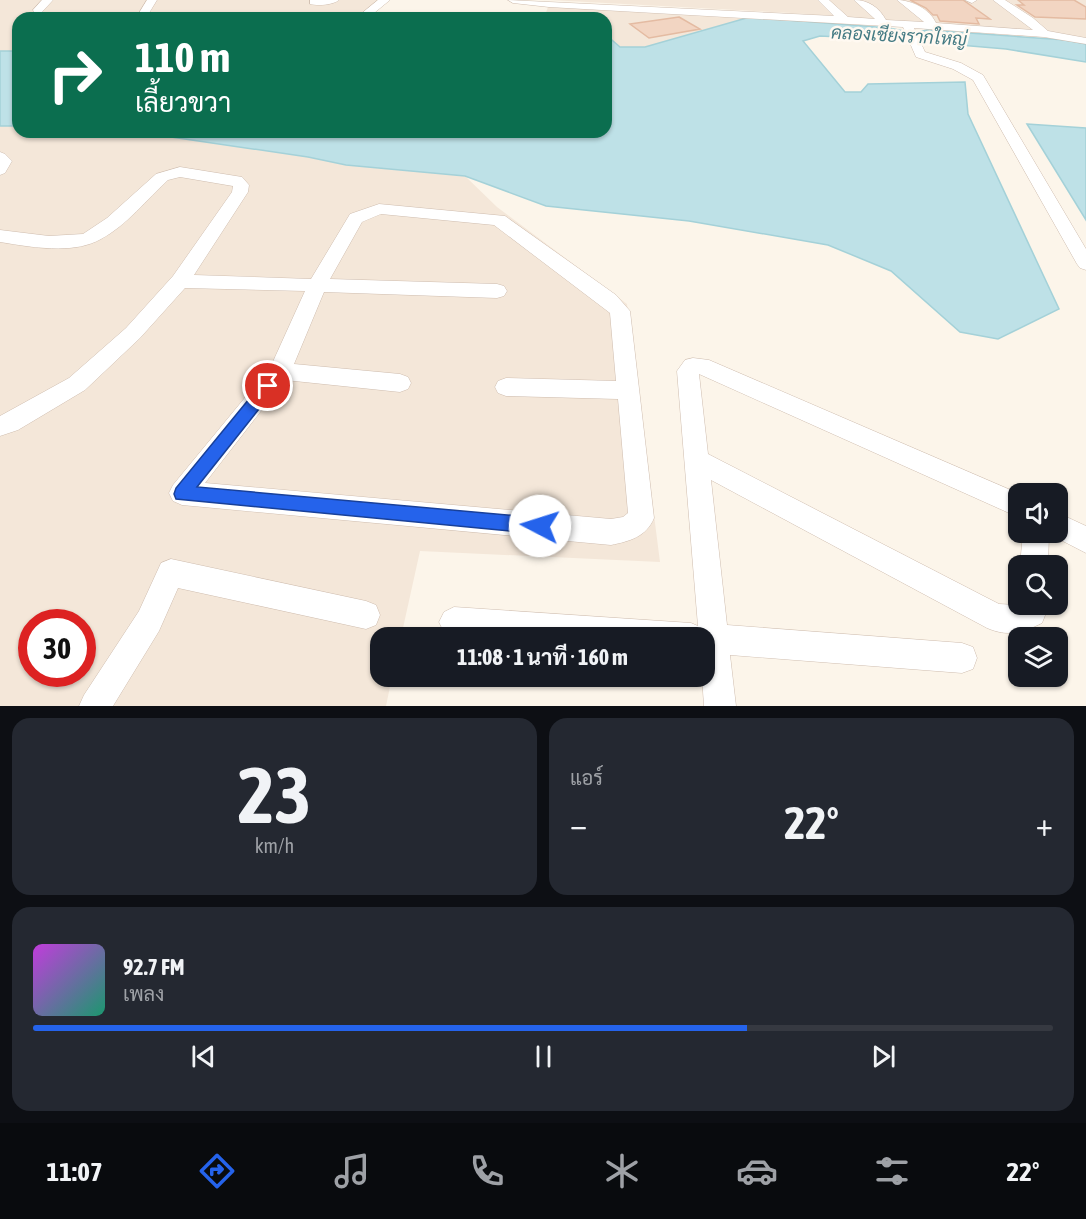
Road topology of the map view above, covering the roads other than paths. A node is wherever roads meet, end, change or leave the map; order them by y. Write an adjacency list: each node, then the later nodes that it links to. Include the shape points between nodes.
1 (48, 0): 12 (street)
2 (334, 0): 9 (street)
3 (385, 0): 13 (street)
4 (513, 0): 10 (street)
5 (823, 0): 15 (street)
6 (859, 0): 16 (street)
7 (902, 0): 17 (street, via 929,19)
8 (998, 0): 19 (street)
9 (314, 2)
10 (639, 4): 14 (street, via 755,10)
11 (786, 6): 14 (street)
12 (38, 10)
13 (369, 12)
14 (797, 17): 15 (street)
15 (845, 20): 16 (street)
16 (883, 22): 18 (street)
17 (931, 26): 18 (street); 19 (street)
18 (909, 32): 24 (street, via 920,54 957,66 978,78)
19 (1044, 34): 20 (street)
20 (1086, 40)
21 (0, 157): 22 (street, via 4,160)
22 (0, 170)
23 (0, 236): 25 (street, via 17,240 84,240 95,236 162,177 180,172 236,180 241,185 240,192)
24 (1086, 264)
25 (180, 281): 26 (street); 32 (street, via 133,333 77,384)
26 (317, 285): 27 (street); 28 (street); 31 (street, via 356,218 367,212 379,209 499,220 620,311)
27 (497, 291)
28 (280, 371): 29 (street); 31 (street, via 182,494 612,532 630,528 641,518)
29 (400, 382)
30 (506, 387): 31 (street)
31 (628, 390)
32 (0, 426)
33 (695, 459): 34 (street, via 688,371 701,366); 38 (street, via 997,618 1018,620); 41 (street)
34 (1008, 502)
35 (1068, 530): 36 (street)
36 (1086, 540)
37 (366, 615): 45 (street, via 171,573 149,621)
38 (1028, 615)
39 (454, 621): 40 (street)
40 (542, 627)
41 (703, 627)
42 (715, 639): 43 (street)
43 (962, 658)
44 (715, 686): 46 (street)
45 (95, 706)
46 (720, 706)

